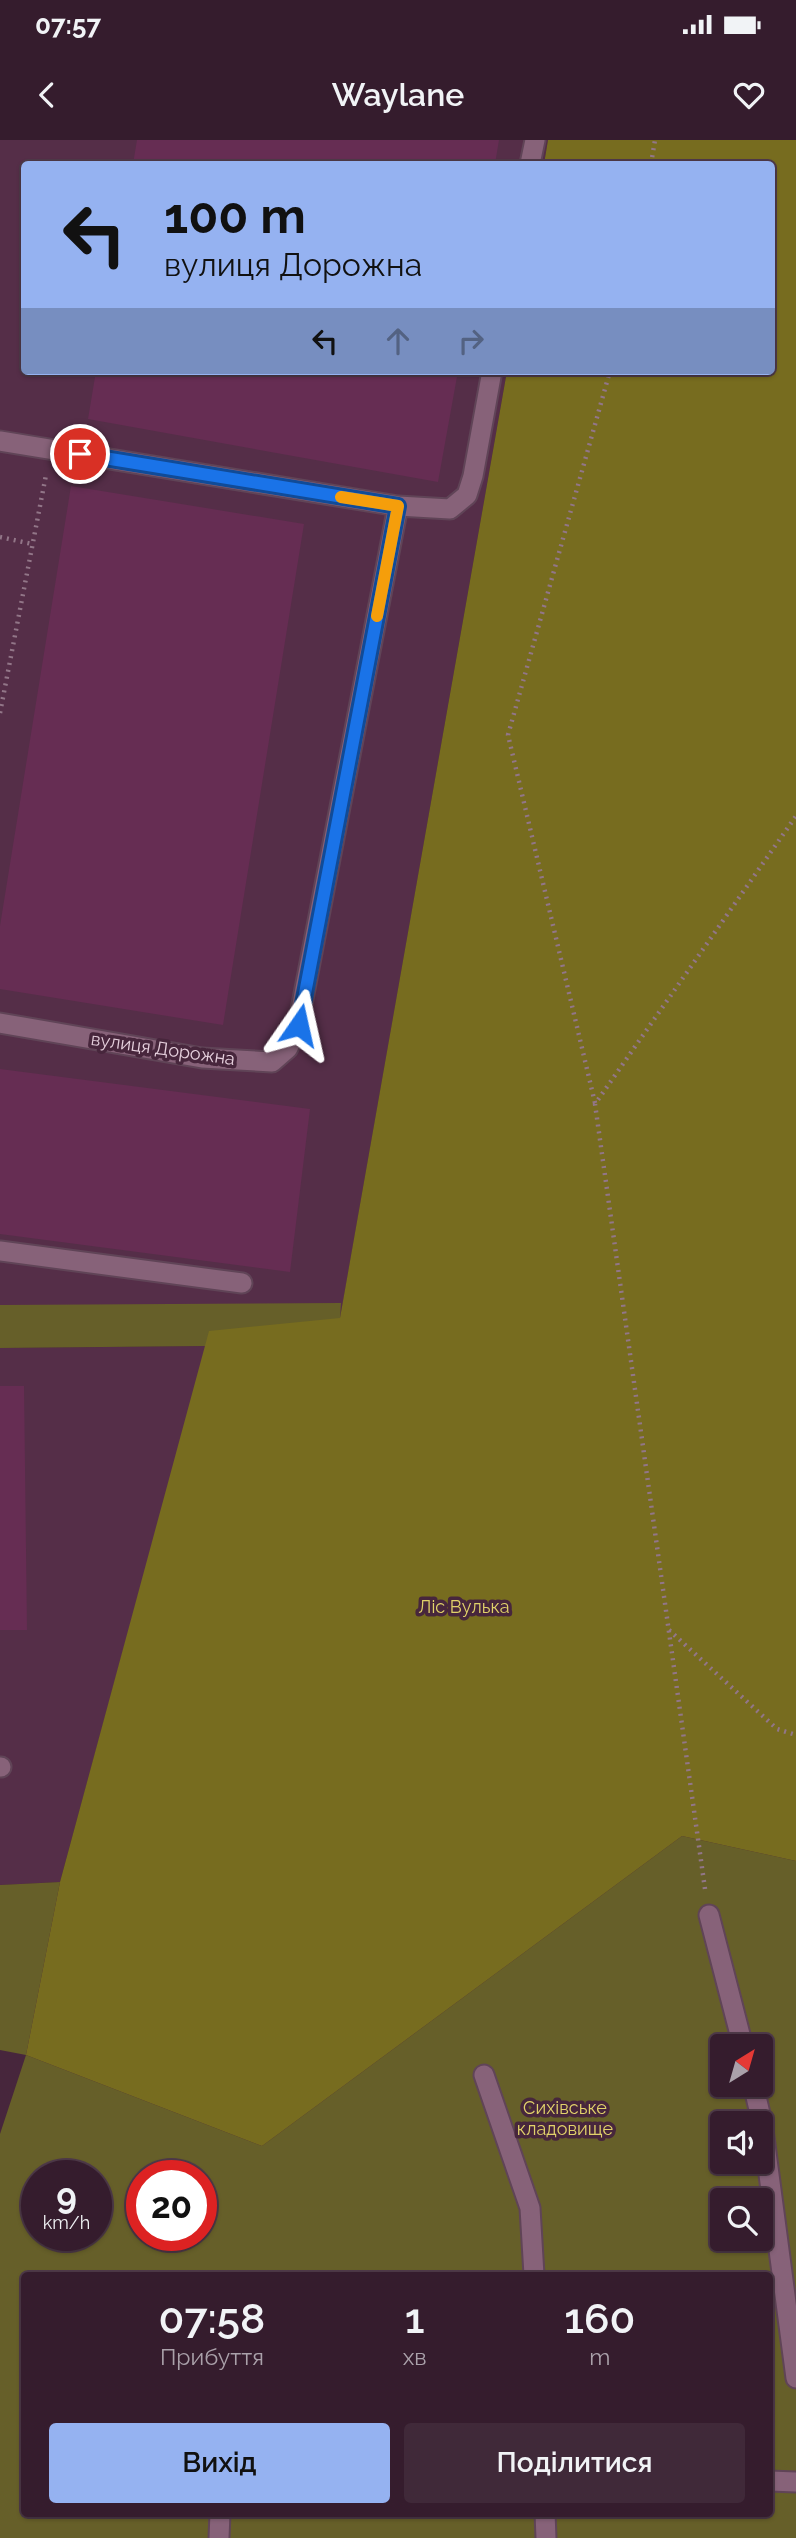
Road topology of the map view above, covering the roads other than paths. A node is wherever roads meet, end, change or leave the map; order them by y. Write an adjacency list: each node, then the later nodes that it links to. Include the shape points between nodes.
1 (535, 140): 2 (lane)
2 (531, 161)
3 (491, 375): 5 (lane, via 467,495 450,509)
4 (0, 441): 5 (lane)
5 (398, 506): 6 (lane, вулиця Дорожна, via 299,1025 288,1048 272,1062 202,1058)
6 (0, 1023)
7 (0, 1251): 8 (lane)
8 (242, 1283)
9 (709, 1915): 10 (lane)
10 (740, 2034)
11 (484, 2075): 13 (lane, via 530,2208)
12 (756, 2097): 14 (lane)
13 (534, 2272)
14 (796, 2378)
15 (773, 2481): 16 (lane)
16 (796, 2482)
17 (220, 2517): 19 (lane)
18 (545, 2517): 20 (lane)
19 (219, 2538)
20 (546, 2538)

